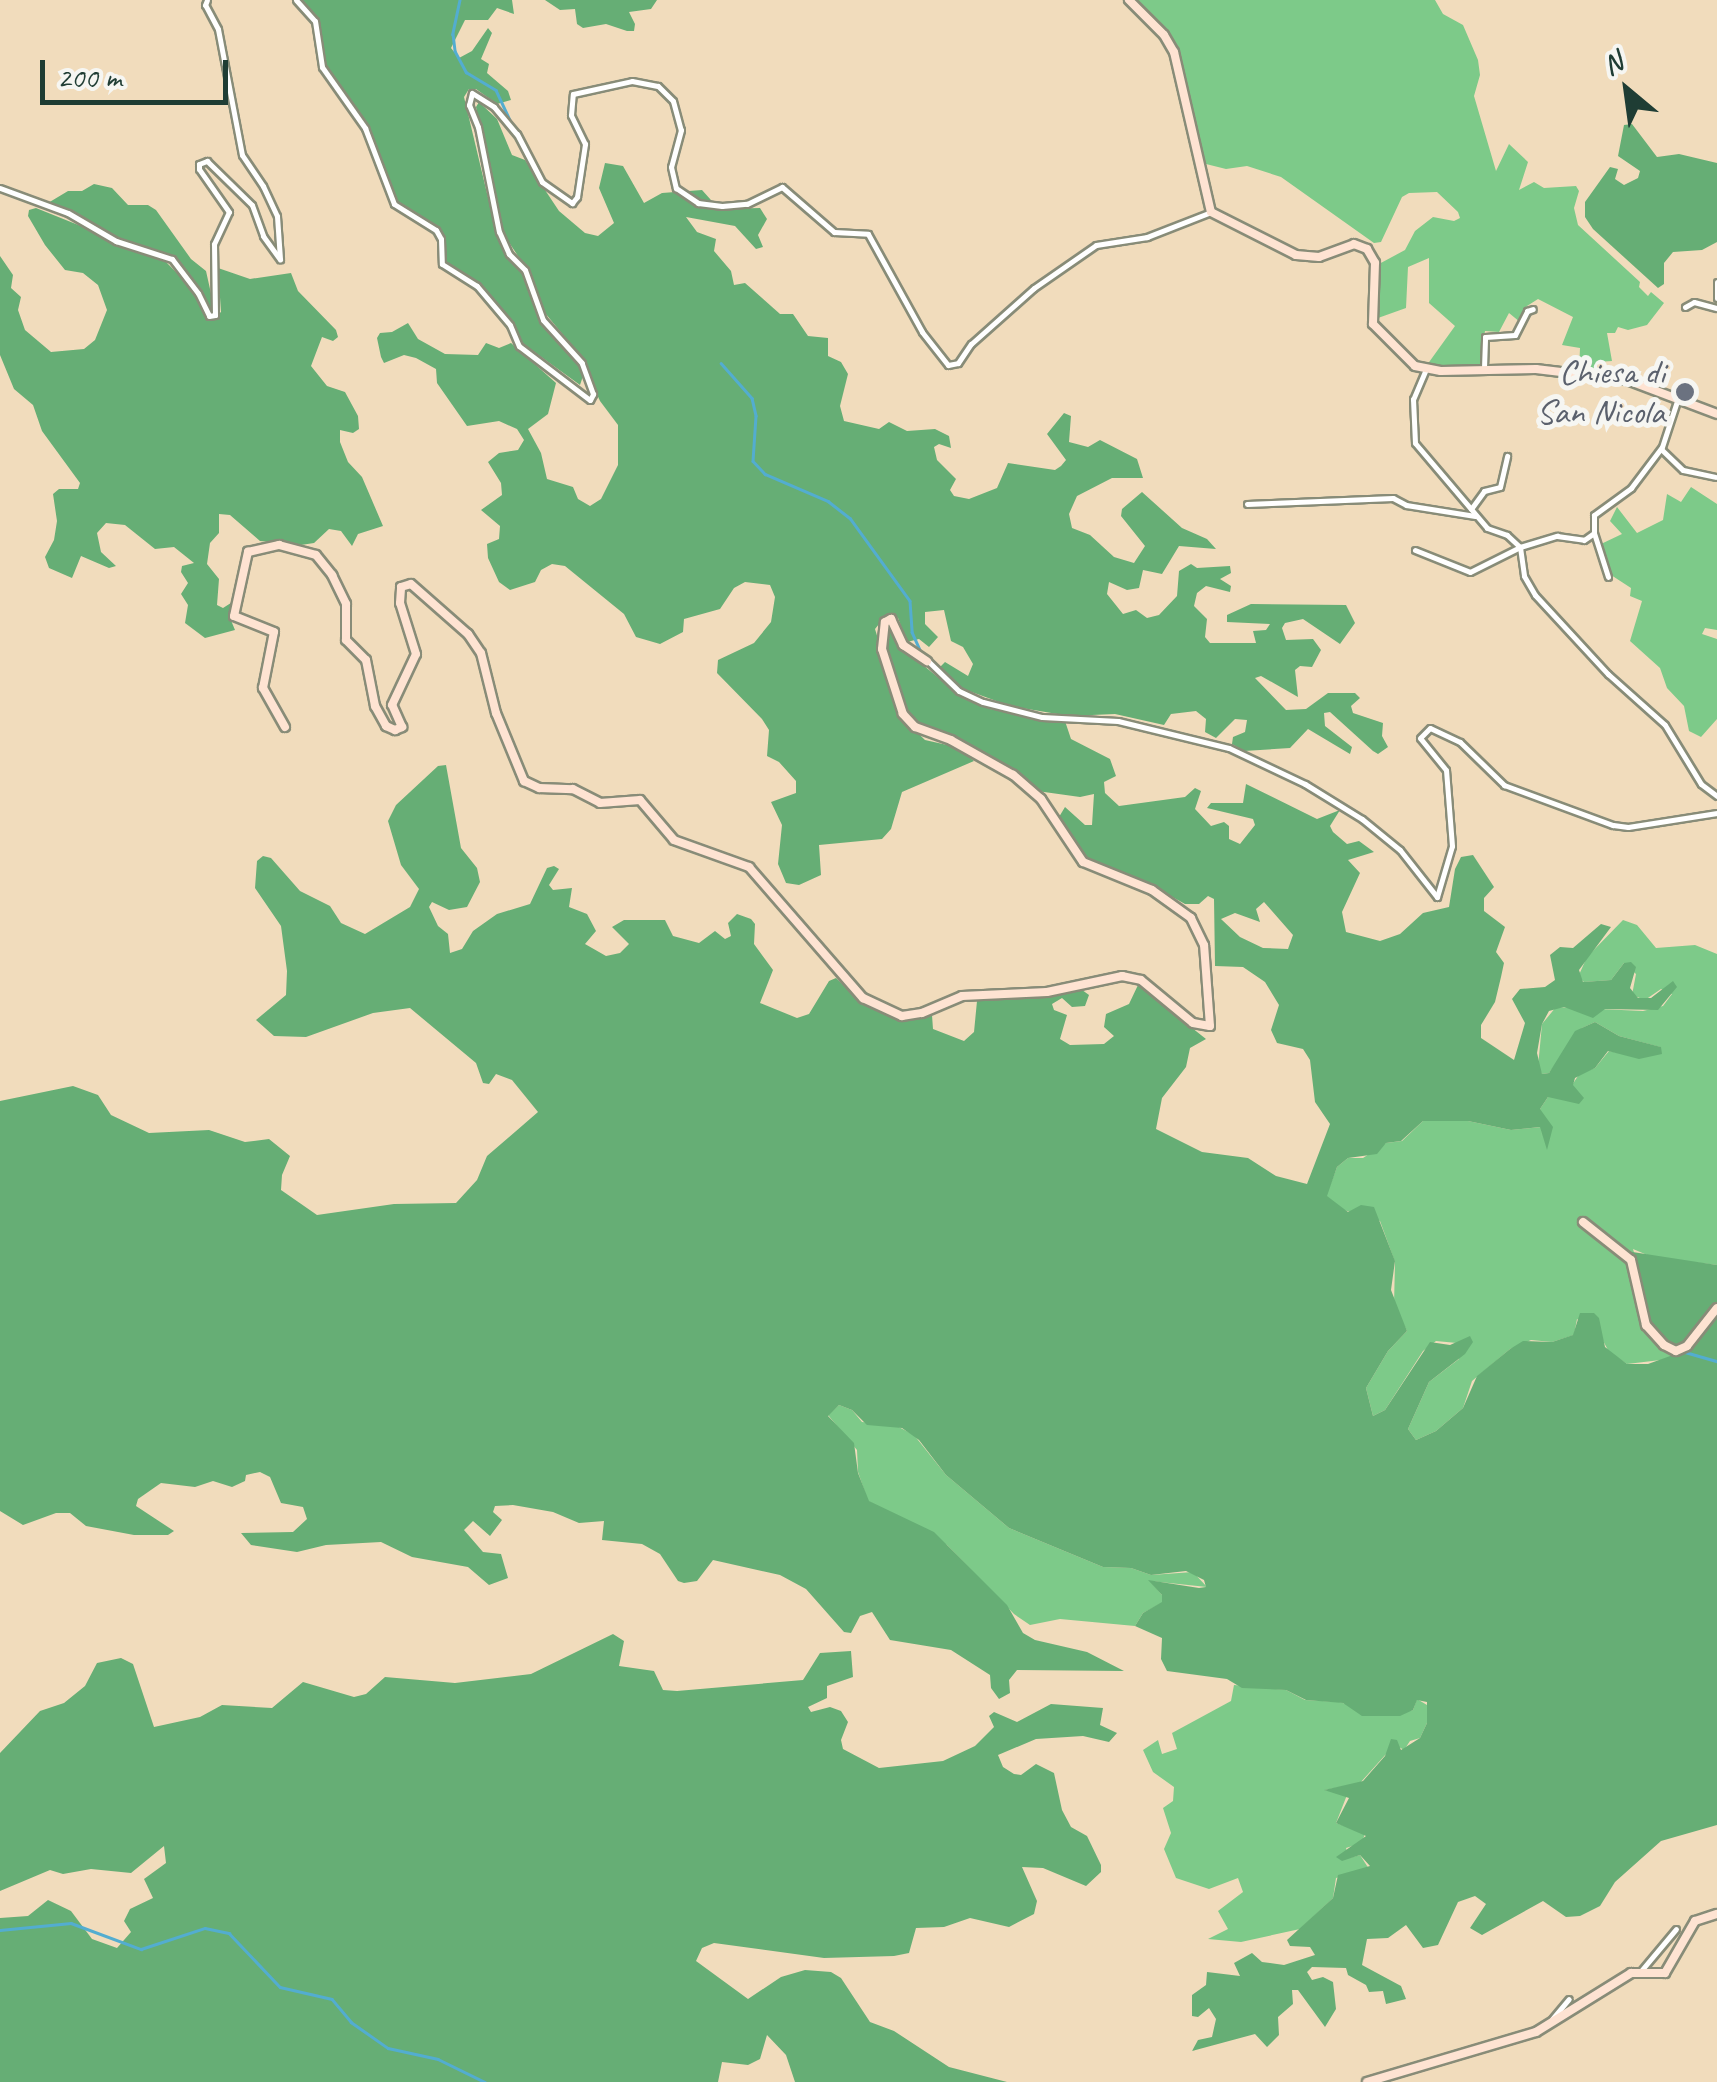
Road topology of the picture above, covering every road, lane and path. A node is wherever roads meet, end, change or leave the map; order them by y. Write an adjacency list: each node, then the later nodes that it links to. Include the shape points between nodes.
1 (207, 0): 4 (street, via 242,155 272,202 280,260 252,205 207,161 198,170 230,212 214,244 216,315 209,316 172,260)
2 (296, 0): 5 (street, via 316,21 322,67 365,128 394,204 436,230 442,264 477,286 519,346 590,400 582,363 543,320 525,270 499,232 469,104 472,93 520,137 542,182 572,203 585,144 571,115 573,94 632,81 658,86 673,100 682,130 671,167 676,188 698,203 722,206 747,204 782,188 834,232 868,234 922,332 948,364 958,362 1034,288 1096,245 1147,237)
3 (1129, 0): 5 (street, via 1174,52)
4 (0, 188)
5 (1211, 212): 12 (street, via 1296,255 1313,258 1362,245 1375,264 1373,324)
6 (1717, 282): 7 (street)
7 (1717, 298)
8 (1685, 307): 9 (street, via 1694,302)
9 (1717, 308)
10 (1534, 309): 11 (street, via 1515,335 1484,336)
11 (1484, 368): 12 (street); 13 (street, via 1626,380)
12 (1426, 370): 19 (street, via 1412,399 1413,438)
13 (1678, 401): 14 (street); 15 (street)
14 (1717, 414)
15 (1661, 449): 17 (street, via 1683,470); 21 (street, via 1630,488 1594,514)
16 (1507, 456): 19 (street, via 1500,487 1484,491)
17 (1715, 477)
18 (1247, 504): 20 (street, via 1394,498)
19 (1471, 509): 20 (street)
20 (1477, 516): 22 (street)
21 (1594, 533): 22 (street, via 1584,540 1557,536); 24 (street)
22 (1520, 547): 23 (street, via 1470,572); 27 (street, via 1535,595 1666,725 1701,784)
23 (1414, 550)
24 (1608, 577)
25 (927, 661): 26 (street, via 902,645 891,619 885,622 882,648 903,714 915,728 1013,775 1041,799 1084,862 1152,890 1192,918 1205,954 1210,1026 1193,1022 1141,980 1122,976 1047,992 962,996 902,1016 862,998 748,866 674,840 640,800 600,803 573,789 524,782 481,653 411,584 401,588 400,603 416,654 392,704 402,727 386,726 366,660 346,640 346,604 332,575 316,555 279,545 248,552 234,616 274,632 263,688); 28 (street, via 959,691 983,702 1042,716 1118,721 1229,748 1362,819 1400,850 1437,897 1452,846 1446,770 1420,738 1430,728 1460,742 1504,786 1613,824)
26 (285, 727)
27 (1717, 796)
28 (1717, 813)
29 (1583, 1222): 30 (street, via 1632,1260 1646,1325 1664,1345 1676,1351 1688,1346)
30 (1717, 1308)
31 (1717, 1914): 33 (street, via 1695,1921 1665,1973)
32 (1676, 1929): 33 (street)
33 (1640, 1972): 35 (street, via 1610,1982)
34 (1569, 1999): 35 (street)
35 (1552, 2024): 36 (street)
36 (1367, 2082)

